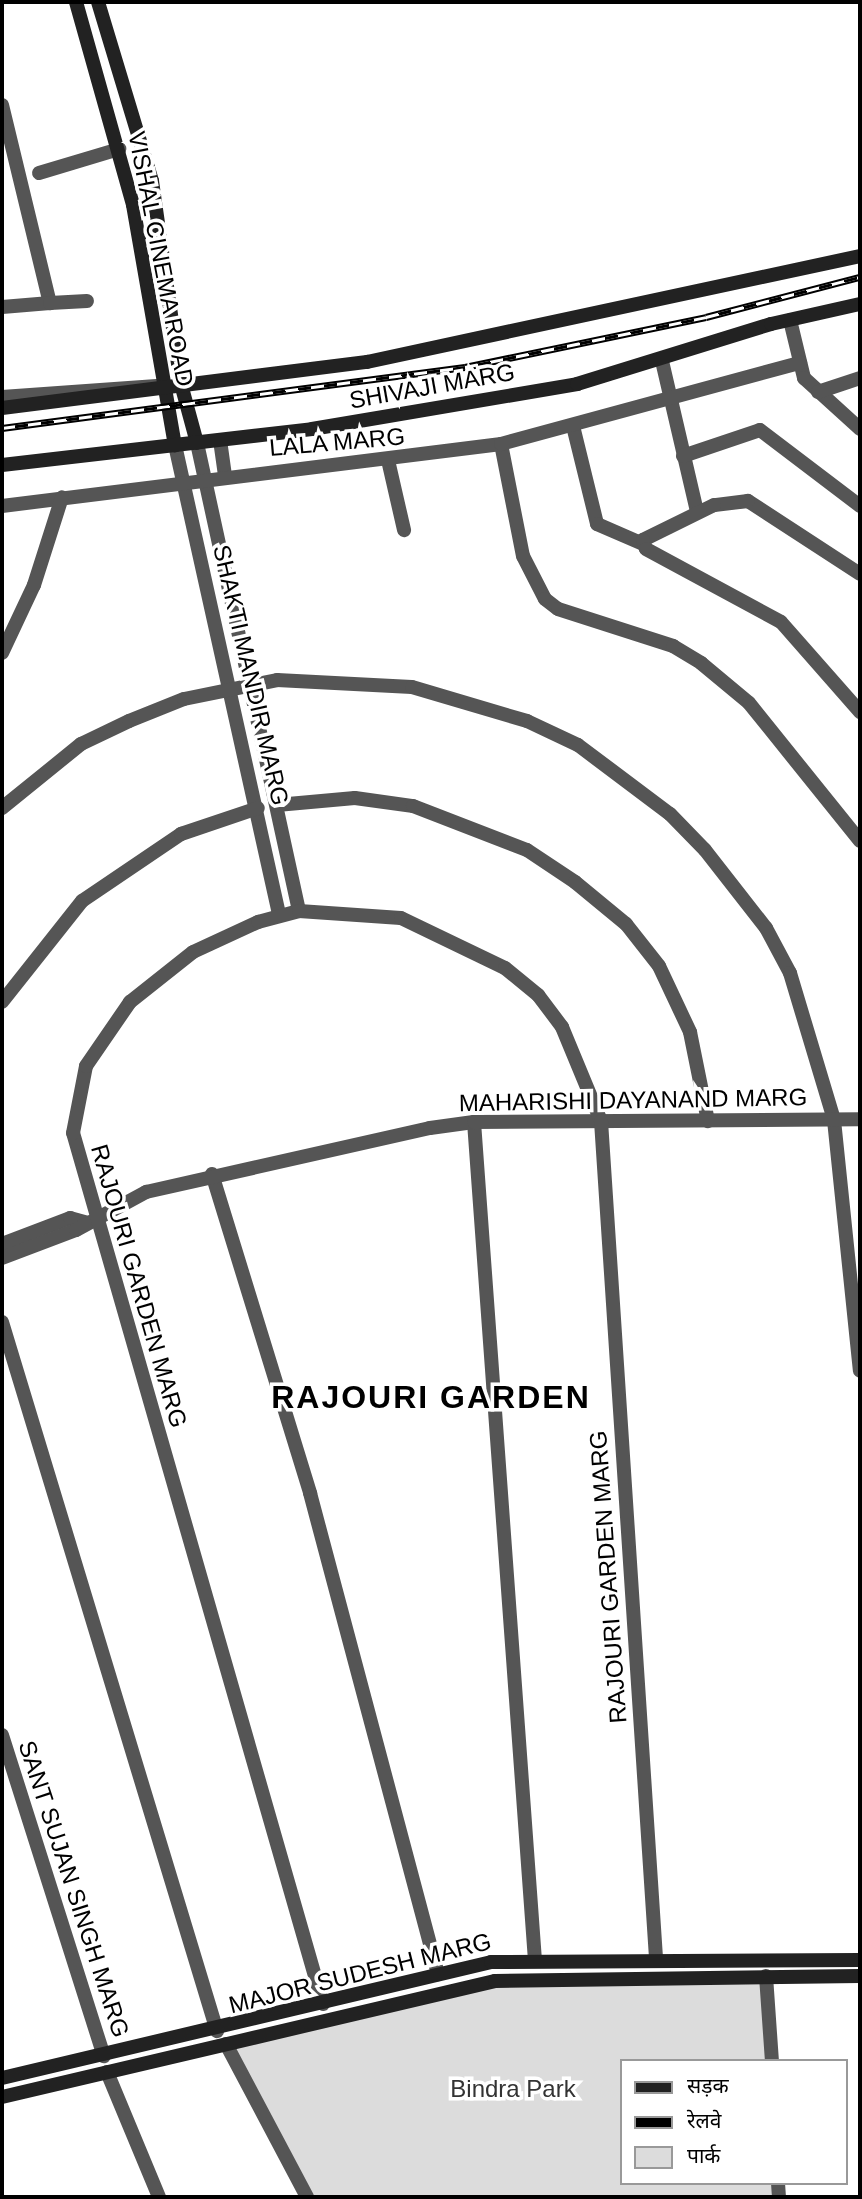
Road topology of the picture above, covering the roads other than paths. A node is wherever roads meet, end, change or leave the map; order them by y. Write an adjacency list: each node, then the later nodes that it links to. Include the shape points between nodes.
1 (76, 2): 5 (street, VISHAL CINEMA ROAD)
2 (98, 2): 3 (street, VISHAL CINEMA ROAD)
3 (131, 103): 5 (street); 17 (street, VISHAL CINEMA ROAD, via 152,181)
4 (2, 105): 10 (street)
5 (108, 108): 6 (street, VISHAL CINEMA ROAD)
6 (119, 149): 7 (street); 18 (street, VISHAL CINEMA ROAD)
7 (39, 173)
8 (860, 256): 17 (street, SHIVAJI MARG, via 367,362)
9 (87, 301): 10 (street)
10 (50, 303): 12 (street)
11 (860, 304): 13 (street, SHIVAJI MARG)
12 (2, 307)
13 (790, 320): 14 (street, SHIVAJI MARG); 15 (street)
14 (662, 362): 21 (street); 25 (street, SHIVAJI MARG, via 577,384)
15 (800, 363): 19 (street, via 804,378); 21 (street, LALA MARG)
16 (860, 377): 19 (street)
17 (181, 384): 18 (street, SHIVAJI MARG); 26 (street, VISHAL CINEMA ROAD)
18 (162, 387): 20 (street, via 117,384); 22 (street, SHIVAJI MARG); 28 (street, VISHAL CINEMA ROAD)
19 (818, 392): 24 (street)
20 (2, 397)
21 (671, 398): 23 (street, LALA MARG); 29 (street)
22 (2, 408)
23 (573, 426): 27 (street, LALA MARG); 40 (street, via 597,524)
24 (860, 429)
25 (220, 440): 26 (street, SHIVAJI MARG); 32 (street)
26 (197, 443): 28 (street, SHIVAJI MARG); 33 (street)
27 (501, 444): 30 (street, LALA MARG); 50 (street, via 523,556 545,598 558,609 673,646 701,663 749,704)
28 (175, 445): 31 (street, SHIVAJI MARG); 34 (street, SHAKTI MANDIR MARG)
29 (683, 456): 37 (street, via 760,430); 38 (street)
30 (388, 460): 32 (street, LALA MARG); 39 (street)
31 (2, 465)
32 (225, 476): 33 (street, LALA MARG)
33 (206, 478): 34 (street, LALA MARG); 43 (street)
34 (183, 480): 35 (street, LALA MARG); 44 (street, SHAKTI MANDIR MARG)
35 (62, 497): 36 (street, LALA MARG); 42 (street, via 34,585)
36 (2, 506)
37 (860, 506)
38 (697, 511): 40 (street, via 646,535); 41 (street, via 754,503)
39 (404, 530)
40 (643, 544): 45 (street, via 780,622)
41 (860, 574)
42 (2, 653)
43 (253, 684): 44 (street); 47 (street); 55 (street, via 317,678 412,687 527,721 622,776 705,850 766,928 790,973)
44 (232, 687): 46 (street, via 184,699 81,744); 49 (street, SHAKTI MANDIR MARG)
45 (860, 712)
46 (7, 798): 48 (street)
47 (277, 805): 51 (street); 57 (street, via 355,798 413,806 527,850 575,882 626,924 659,966 690,1032)
48 (2, 808)
49 (258, 808): 52 (street, SHAKTI MANDIR MARG); 53 (street, via 181,834 92,892 46,939)
50 (860, 841)
51 (299, 911): 52 (street, RAJOURI GARDEN MARG); 56 (street, RAJOURI GARDEN MARG, via 401,918 505,968 538,995 562,1027)
52 (279, 916): 60 (street, RAJOURI GARDEN MARG, via 193,952 130,1002 103,1035 86,1066 73,1133)
53 (2, 1002)
54 (860, 1119): 55 (street, MAHARISHI DAYANAND MARG)
55 (834, 1120): 57 (street, MAHARISHI DAYANAND MARG); 64 (street)
56 (601, 1121): 57 (street, MAHARISHI DAYANAND MARG); 58 (street, MAHARISHI DAYANAND MARG); 66 (street, RAJOURI GARDEN MARG)
57 (708, 1121)
58 (474, 1122): 59 (street, MAHARISHI DAYANAND MARG); 68 (street)
59 (212, 1174): 60 (street, MAHARISHI DAYANAND MARG, via 146,1192); 70 (street, via 318,1519)
60 (89, 1220): 61 (street, MAHARISHI DAYANAND MARG, via 71,1218); 62 (street, MAHARISHI DAYANAND MARG); 74 (street, RAJOURI GARDEN MARG)
61 (2, 1244)
62 (2, 1258)
63 (2, 1322): 75 (street)
64 (860, 1371)
65 (2, 1735): 77 (street, SANT SUJAN SINGH MARG)
66 (656, 1959): 67 (street, MAJOR SUDESH MARG); 68 (street, MAJOR SUDESH MARG)
67 (860, 1960)
68 (536, 1961): 69 (street, MAJOR SUDESH MARG)
69 (491, 1962): 70 (street, MAJOR SUDESH MARG); 73 (street)
70 (438, 1974): 74 (street, MAJOR SUDESH MARG)
71 (766, 1976): 72 (street, MAJOR SUDESH MARG); 73 (street, MAJOR SUDESH MARG); 78 (street)
72 (860, 1976)
73 (495, 1981): 76 (street, MAJOR SUDESH MARG)
74 (323, 2004): 75 (street, MAJOR SUDESH MARG)
75 (217, 2031): 77 (street, MAJOR SUDESH MARG)
76 (226, 2044): 79 (street, MAJOR SUDESH MARG); 83 (street)
77 (104, 2056): 80 (street, MAJOR SUDESH MARG)
78 (772, 2059)
79 (107, 2072): 81 (street, MAJOR SUDESH MARG); 82 (street, SANT SUJAN SINGH MARG)
80 (2, 2078)
81 (2, 2097)
82 (159, 2197)
83 (307, 2197)

